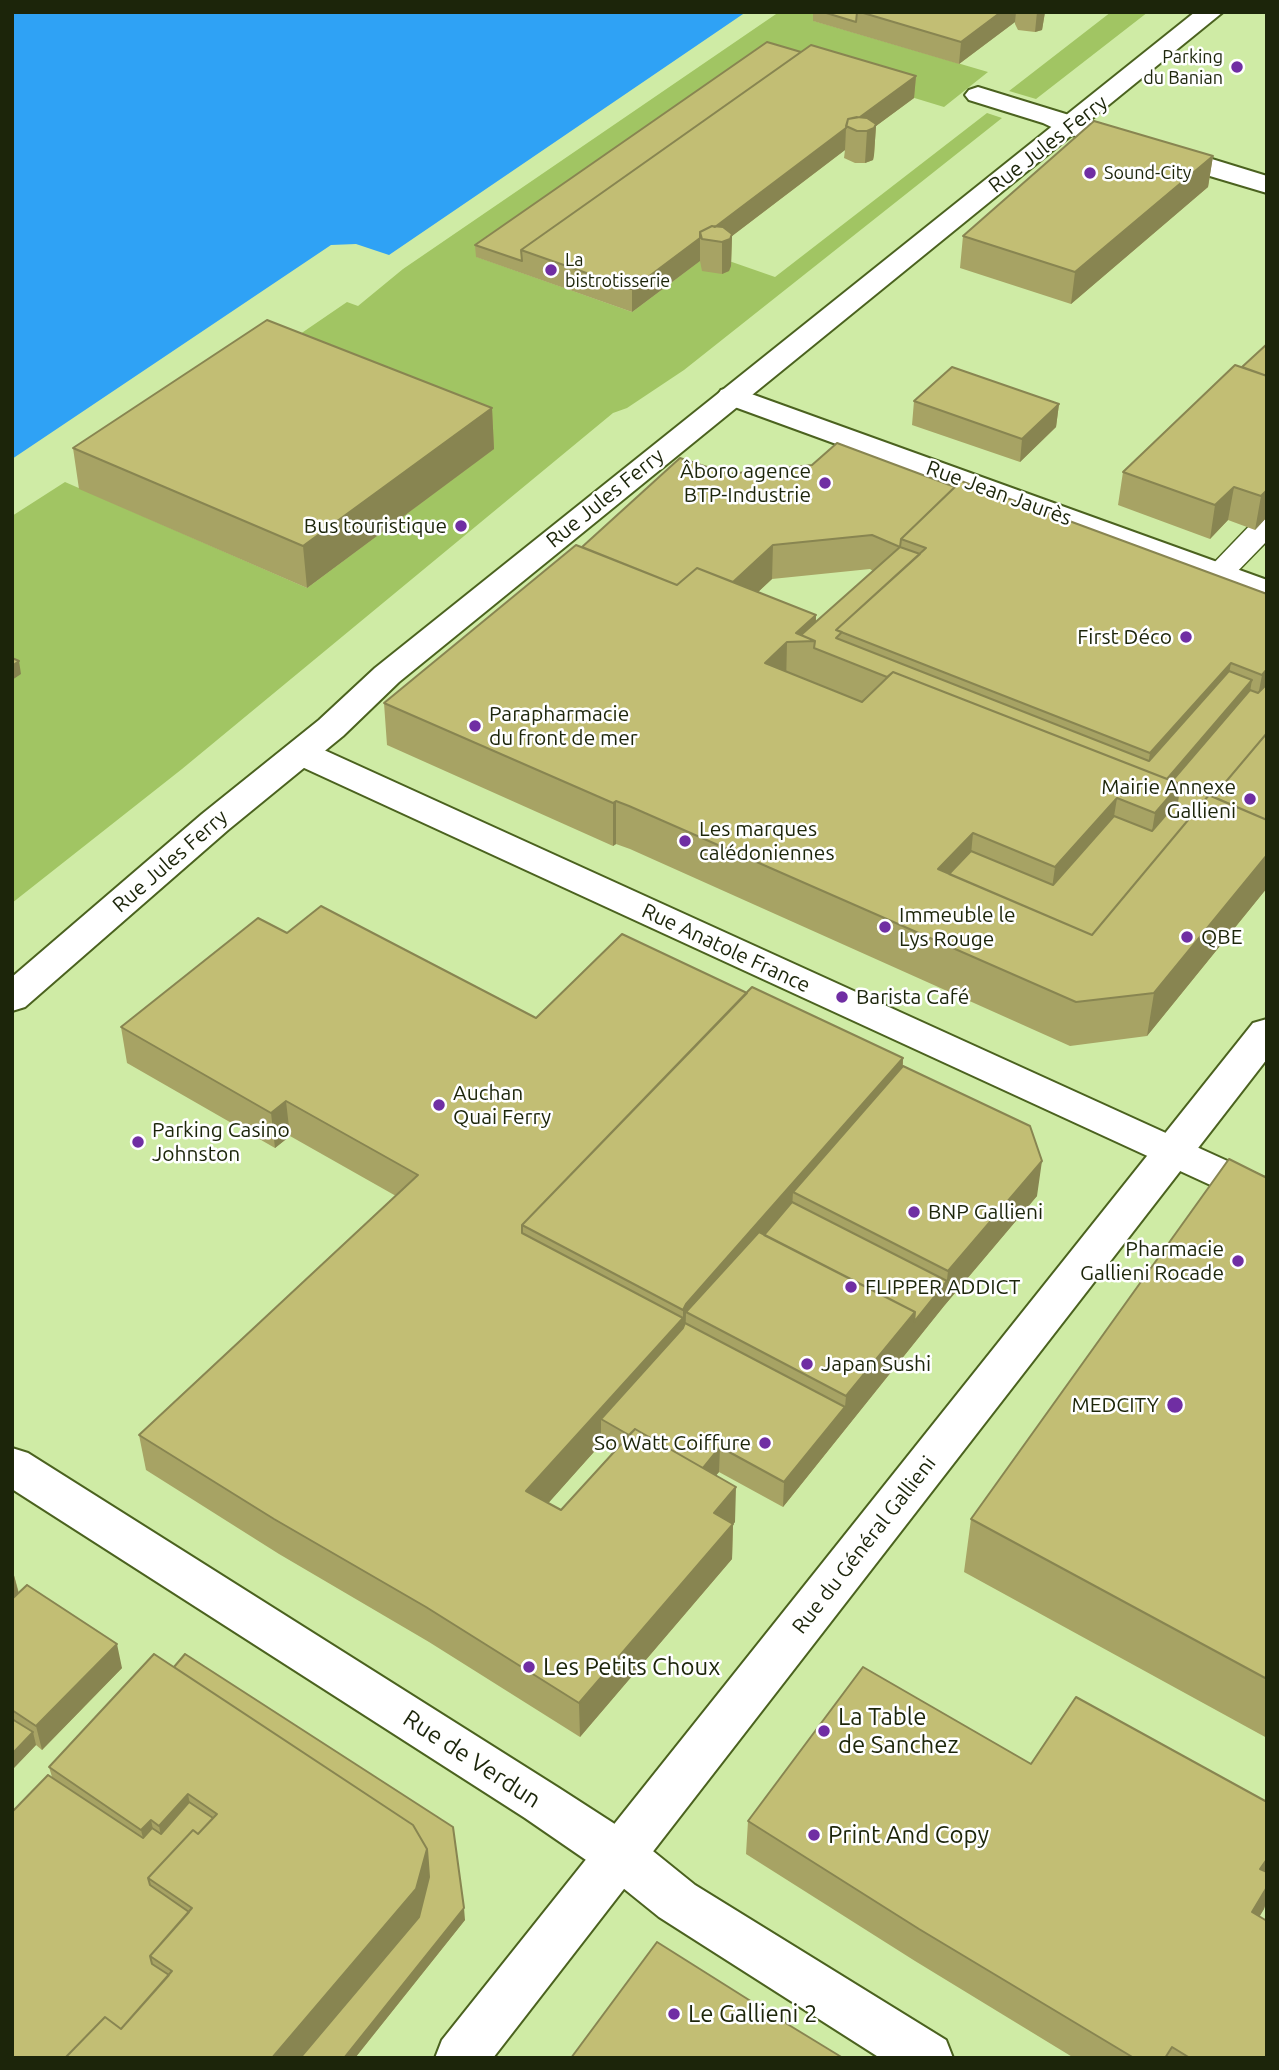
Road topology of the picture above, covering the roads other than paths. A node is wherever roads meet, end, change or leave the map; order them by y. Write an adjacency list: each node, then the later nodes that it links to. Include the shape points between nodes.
1 (1211, 12): 3 (main road, Rue Jules Ferry)
2 (978, 94): 3 (main road)
3 (1071, 126): 4 (main road); 5 (main road, Rue Jules Ferry)
4 (1267, 185)
5 (732, 396): 7 (main road, Rue Jean Jaurès); 9 (main road, Rue Jules Ferry, via 387,675)
6 (1267, 524): 7 (lane)
7 (1219, 573): 8 (main road, Rue Jean Jaurès)
8 (1267, 591)
9 (301, 753): 10 (main road, Rue Jules Ferry); 12 (main road, Rue Anatole France)
10 (12, 998)
11 (1267, 1032): 12 (main road, Rue du Général Gallieni)
12 (1172, 1153): 13 (main road, Rue Anatole France); 15 (main road, Rue du Général Gallieni)
13 (1267, 1196)
14 (12, 1466): 15 (main road, Rue de Verdun)
15 (620, 1855): 16 (main road, Rue du Général Gallieni); 17 (main road, Rue de Verdun, via 677,1901)
16 (460, 2058)
17 (927, 2058)

